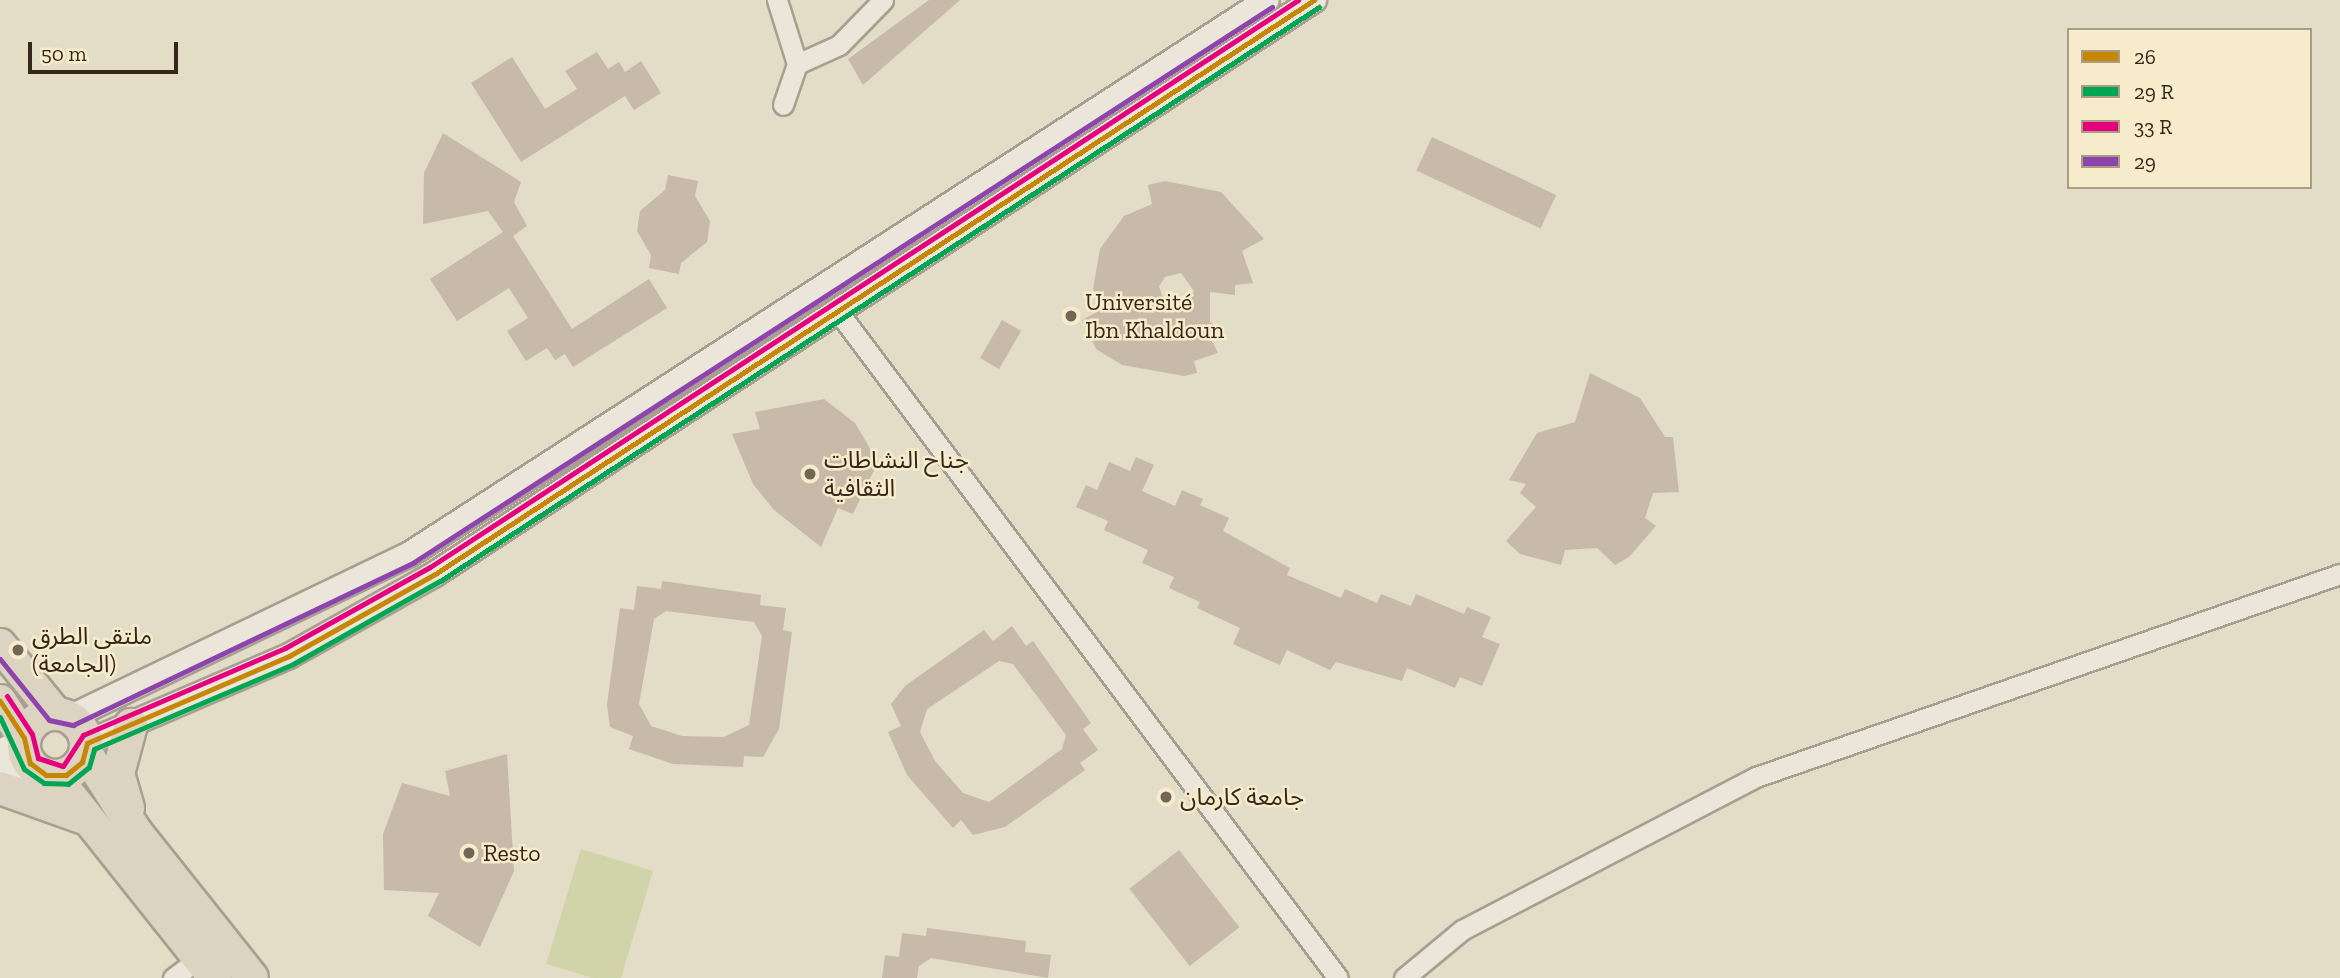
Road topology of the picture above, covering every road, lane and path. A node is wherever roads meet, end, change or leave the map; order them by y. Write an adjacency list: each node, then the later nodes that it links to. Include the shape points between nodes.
1 (777, 0): 5 (street)
2 (883, 0): 5 (street, via 839,45)
3 (1267, 0): 12 (street, via 410,554)
4 (1314, 0): 7 (street)
5 (797, 64): 6 (street)
6 (783, 105)
7 (836, 309): 11 (street, via 435,574 289,656); 20 (street)
8 (2340, 574): 21 (street, via 1756,777 1462,930)
9 (0, 645): 12 (highway)
10 (0, 701): 13 (highway)
11 (131, 725): 12 (street); 17 (highway, via 118,774)
12 (75, 732): 13 (highway, via 35,720); 13 (highway, via 75,770); 17 (highway)
13 (27, 755): 14 (main road); 16 (highway)
14 (0, 777)
15 (0, 788): 16 (highway)
16 (95, 822): 18 (highway)
17 (136, 832): 19 (highway)
18 (193, 972)
19 (252, 978)
20 (1338, 978)
21 (1404, 978)

